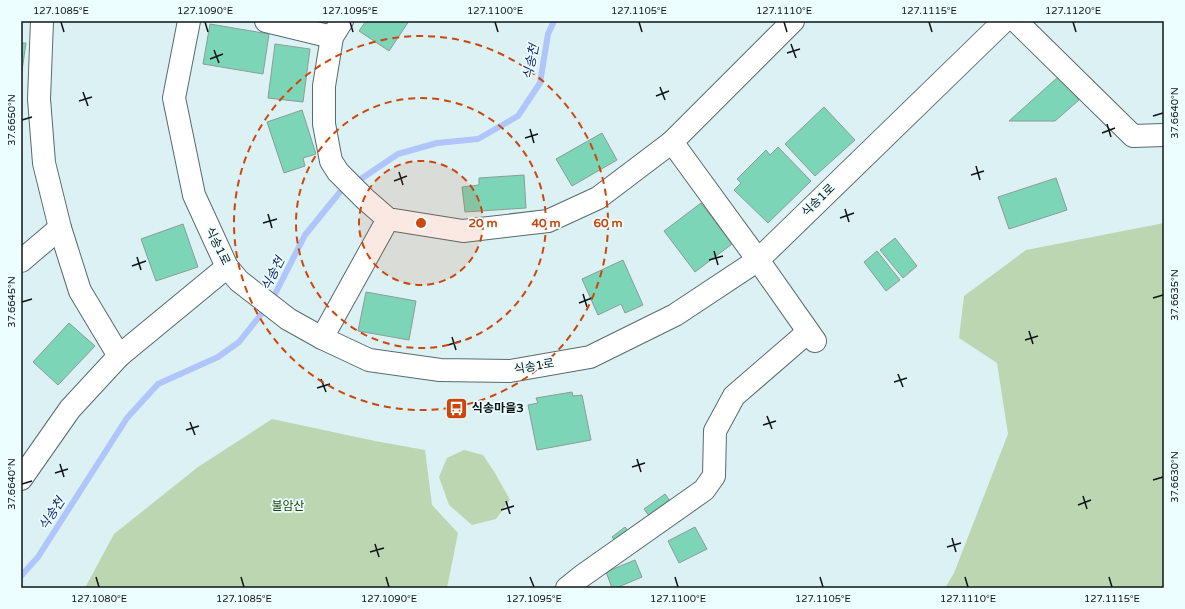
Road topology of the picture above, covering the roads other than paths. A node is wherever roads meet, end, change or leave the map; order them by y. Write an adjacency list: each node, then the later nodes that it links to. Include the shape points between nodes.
1 (42, 21): 11 (street, via 39,99 44,163)
2 (189, 21): 14 (street, 식송1로, via 174,98 194,195)
3 (266, 21): 7 (street)
4 (793, 21): 9 (street)
5 (1004, 21): 12 (street, 식송1로)
6 (1016, 21): 8 (street, via 1133,136)
7 (337, 29): 10 (street, via 324,86 324,124 331,160 338,172)
8 (1164, 136)
9 (672, 142): 10 (street, via 598,198 548,221 463,231); 12 (street)
10 (388, 219): 15 (street)
11 (60, 228): 13 (street); 16 (street, via 80,292)
12 (758, 260): 15 (street, 식송1로, via 675,315 590,357 510,371 440,370 369,360); 18 (street, via 811,337 734,396 715,431 714,476 704,490)
13 (21, 261)
14 (227, 267): 15 (street, 식송1로, via 238,281 282,314); 16 (street)
15 (322, 338)
16 (119, 356): 17 (street, via 70,409)
17 (22, 475)
18 (567, 588)

